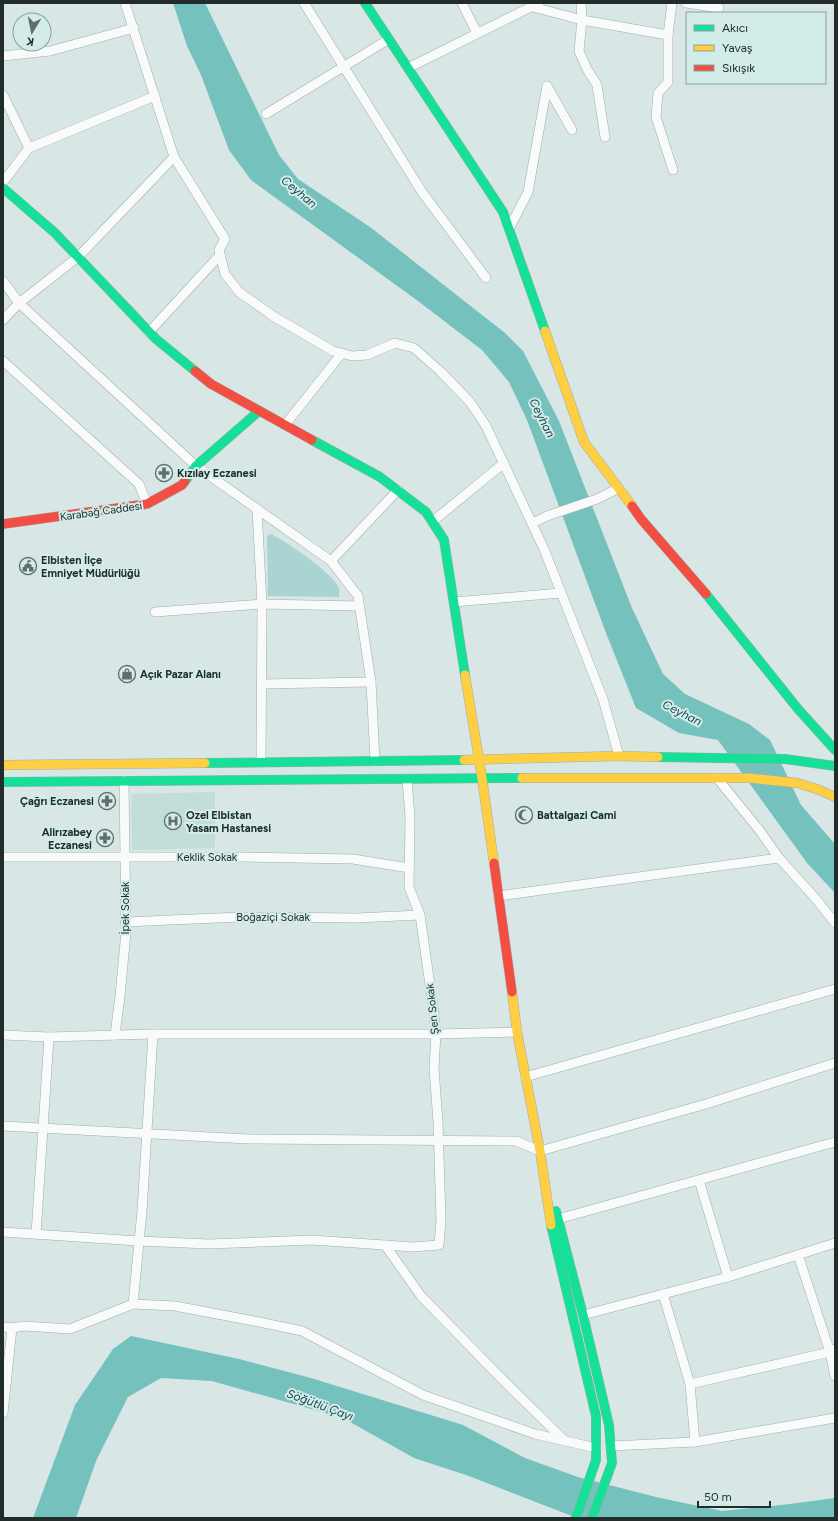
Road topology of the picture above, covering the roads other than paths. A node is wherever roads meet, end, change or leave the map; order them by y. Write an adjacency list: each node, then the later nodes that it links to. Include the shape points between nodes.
1 (125, 3): 11 (street)
2 (304, 3): 16 (street)
3 (365, 3): 14 (main road)
4 (462, 3): 12 (street)
5 (581, 3): 10 (street)
6 (672, 3): 13 (street)
7 (686, 3): 9 (street)
8 (536, 5): 10 (street); 12 (street)
9 (720, 8)
10 (582, 20): 13 (street); 22 (street, via 579,51 597,85)
11 (134, 28): 15 (street, via 50,51); 19 (street)
12 (477, 33): 17 (street)
13 (668, 35): 25 (street, via 668,82 658,94 656,117)
14 (389, 39): 16 (street); 17 (main road)
15 (3, 56)
16 (343, 66): 20 (street); 31 (street, via 422,192)
17 (408, 68): 28 (main road, via 504,212)
18 (3, 95): 23 (street)
19 (155, 96): 23 (street); 24 (street)
20 (266, 114)
21 (572, 130): 28 (street, via 547,86 528,192)
22 (605, 137)
23 (29, 148): 26 (street)
24 (174, 157): 29 (street, via 225,239 219,250); 30 (street)
25 (673, 170)
26 (3, 182)
27 (3, 188): 30 (main road)
28 (510, 227): 42 (main road, via 584,442)
29 (220, 255): 35 (street); 36 (street, via 225,274 239,292 273,316 333,351)
30 (78, 257): 33 (street); 35 (main road)
31 (486, 278)
32 (3, 281): 33 (street)
33 (19, 303): 34 (street); 41 (street)
34 (3, 320)
35 (149, 332): 38 (main road, via 211,384)
36 (342, 353): 39 (street); 40 (street, via 352,356 367,355 395,343 414,348 470,402 486,426)
37 (3, 361): 44 (street, via 139,484)
38 (259, 411): 39 (main road); 41 (main road, Karabağ Caddesi)
39 (285, 425): 43 (main road, via 380,477)
40 (504, 463): 46 (street); 47 (street)
41 (196, 466): 44 (main road, Karabağ Caddesi, via 182,485); 45 (street)
42 (619, 488): 47 (street); 57 (main road, via 641,519 701,587 798,709)
43 (398, 490): 46 (main road, via 426,512); 49 (street)
44 (147, 504): 48 (main road, Karabağ Caddesi)
45 (257, 508): 49 (street); 52 (street)
46 (432, 522): 51 (main road, via 444,540)
47 (533, 523): 50 (street)
48 (3, 524)
49 (331, 561): 53 (street, via 358,596)
50 (562, 593): 51 (street); 58 (street, via 603,699)
51 (454, 602): 59 (main road)
52 (262, 604): 53 (street); 54 (street); 56 (street)
53 (359, 606): 55 (street)
54 (155, 612)
55 (371, 682): 56 (street); 60 (street)
56 (261, 684): 61 (street)
57 (835, 750)
58 (619, 756): 59 (main road); 63 (main road, via 785,759)
59 (478, 760): 60 (main road); 64 (main road)
60 (375, 761): 61 (main road)
61 (260, 762): 62 (main road)
62 (3, 765)
63 (835, 766)
64 (482, 778): 65 (main road); 66 (main road); 75 (main road)
65 (717, 778): 70 (main road, via 797,783); 73 (street, via 760,831)
66 (407, 779): 67 (main road); 74 (street, Şen Sokak)
67 (124, 781): 68 (main road); 72 (street, İpek Sokak)
68 (3, 782): 69 (street)
69 (3, 790)
70 (835, 797)
71 (3, 857): 72 (street, Keklik Sokak)
72 (125, 857): 74 (street, Keklik Sokak, via 352,859); 77 (street, İpek Sokak)
73 (778, 858): 75 (street); 78 (street, via 816,898)
74 (410, 868): 76 (street, Şen Sokak, via 409,887)
75 (498, 896): 80 (main road)
76 (420, 915): 77 (street, Boğaziçi Sokak, via 357,918 240,917); 82 (street, Şen Sokak)
77 (125, 922): 84 (street, İpek Sokak)
78 (835, 923)
79 (835, 989): 87 (street)
80 (517, 1032): 82 (street); 87 (main road)
81 (153, 1034): 82 (street); 84 (street); 90 (street)
82 (436, 1034): 91 (street, Şen Sokak, via 434,1068)
83 (3, 1035): 85 (street)
84 (115, 1036): 85 (street)
85 (49, 1037): 89 (street)
86 (835, 1063): 93 (street, via 706,1104)
87 (525, 1076): 93 (main road)
88 (3, 1126): 89 (street)
89 (43, 1128): 90 (street); 97 (street)
90 (148, 1134): 91 (street, via 248,1139); 98 (street)
91 (438, 1141): 93 (street, via 516,1141); 100 (street, Şen Sokak, via 440,1245)
92 (835, 1142): 94 (street)
93 (540, 1151): 95 (main road); 115 (main road, via 553,1237 596,1416)
94 (699, 1180): 95 (street); 102 (street)
95 (558, 1219): 105 (main road)
96 (3, 1232): 97 (street)
97 (36, 1234): 98 (street)
98 (138, 1241): 100 (street, via 209,1244 312,1240); 104 (street)
99 (835, 1242): 101 (street)
100 (385, 1245): 112 (street, via 421,1296)
101 (798, 1255): 102 (street); 107 (street)
102 (728, 1277): 103 (street)
103 (663, 1294): 105 (street); 109 (street)
104 (133, 1304): 106 (street, via 70,1329 24,1326); 112 (street, via 175,1306 302,1331 424,1395 535,1434)
105 (584, 1315): 114 (main road, via 608,1425)
106 (8, 1328): 110 (street)
107 (833, 1350): 108 (street); 109 (street)
108 (835, 1376)
109 (690, 1384): 113 (street)
110 (3, 1413)
111 (835, 1418): 113 (street)
112 (565, 1441): 115 (street)
113 (695, 1442): 114 (street)
114 (610, 1446): 117 (main road, via 612,1463)
115 (596, 1448): 116 (main road, via 596,1460)
116 (576, 1518)
117 (592, 1518)

